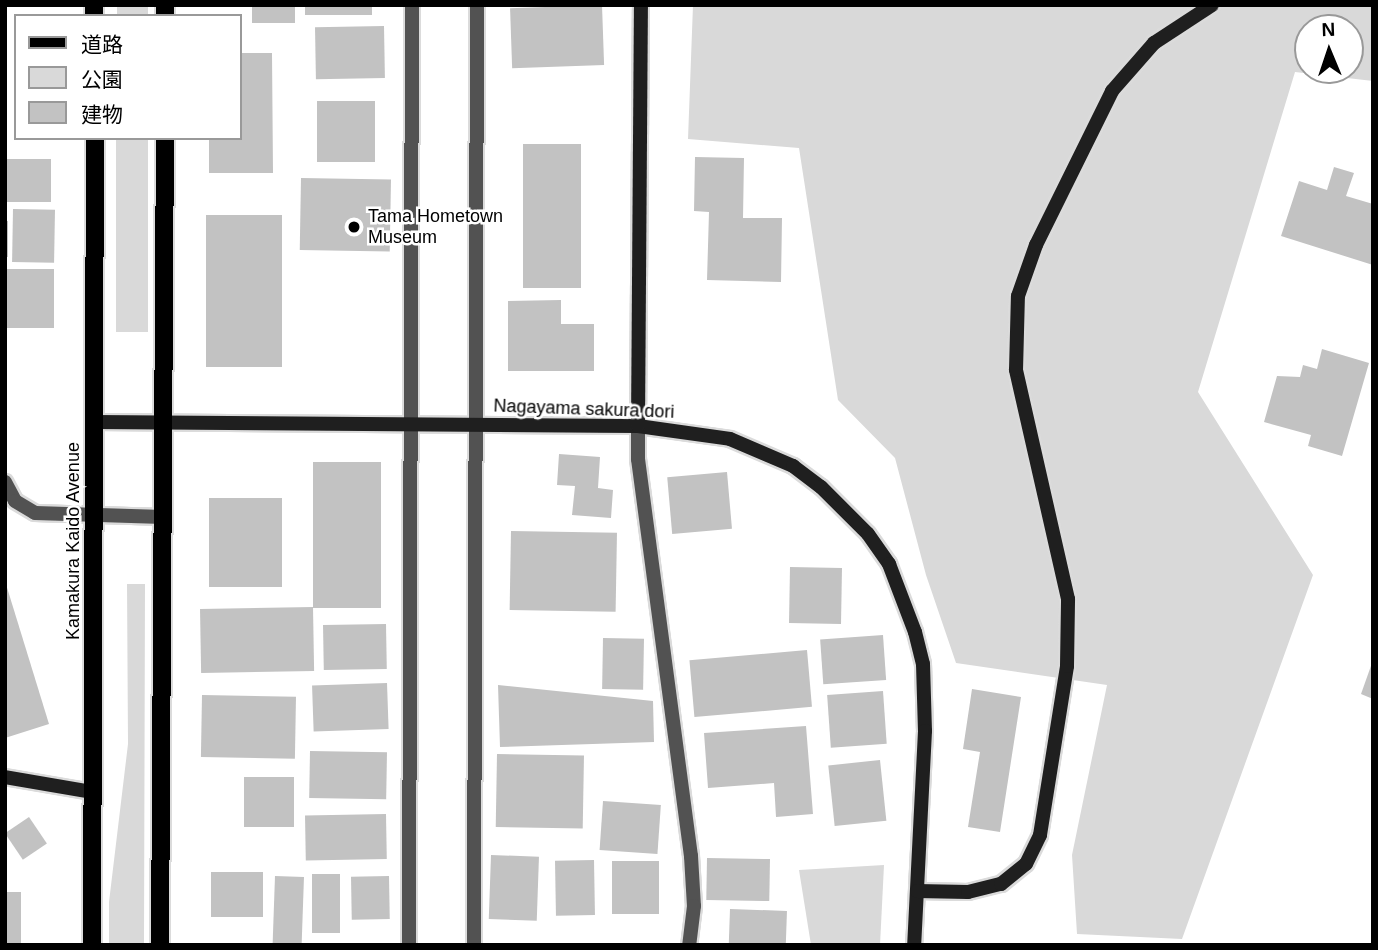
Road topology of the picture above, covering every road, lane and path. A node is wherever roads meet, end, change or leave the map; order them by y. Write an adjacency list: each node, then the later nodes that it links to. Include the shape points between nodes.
1 (412, 5): 9 (street)
2 (477, 5): 10 (street)
3 (640, 5): 11 (street)
4 (1212, 5): 17 (street, via 1154,43 1112,91 1035,244 1018,296 1016,370 1068,599 1067,666 1040,835 1026,864 1001,884 968,892)
5 (95, 140): 7 (main road, Kamakura Kaido Avenue)
6 (165, 140): 8 (main road)
7 (95, 422): 8 (street, Nagayama sakura dori); 13 (main road, Kamakura Kaido Avenue)
8 (164, 422): 9 (street, Nagayama sakura dori); 14 (main road)
9 (411, 425): 10 (street, Nagayama sakura dori); 20 (street)
10 (477, 425): 11 (street, Nagayama sakura dori); 21 (street)
11 (638, 426): 17 (street, Nagayama sakura dori, via 730,439 793,466 848,512 889,564 905,599 923,664 925,731); 22 (street, via 638,459 691,856)
12 (5, 482): 13 (street, via 15,501 35,513)
13 (94, 517): 14 (street); 16 (main road, Kamakura Kaido Avenue)
14 (163, 517): 19 (main road)
15 (5, 776): 16 (street)
16 (92, 792): 18 (main road, Kamakura Kaido Avenue)
17 (917, 891): 23 (street, Nagayama sakura dori)
18 (92, 945)
19 (160, 945)
20 (409, 945)
21 (474, 945)
22 (689, 945)
23 (914, 945)

